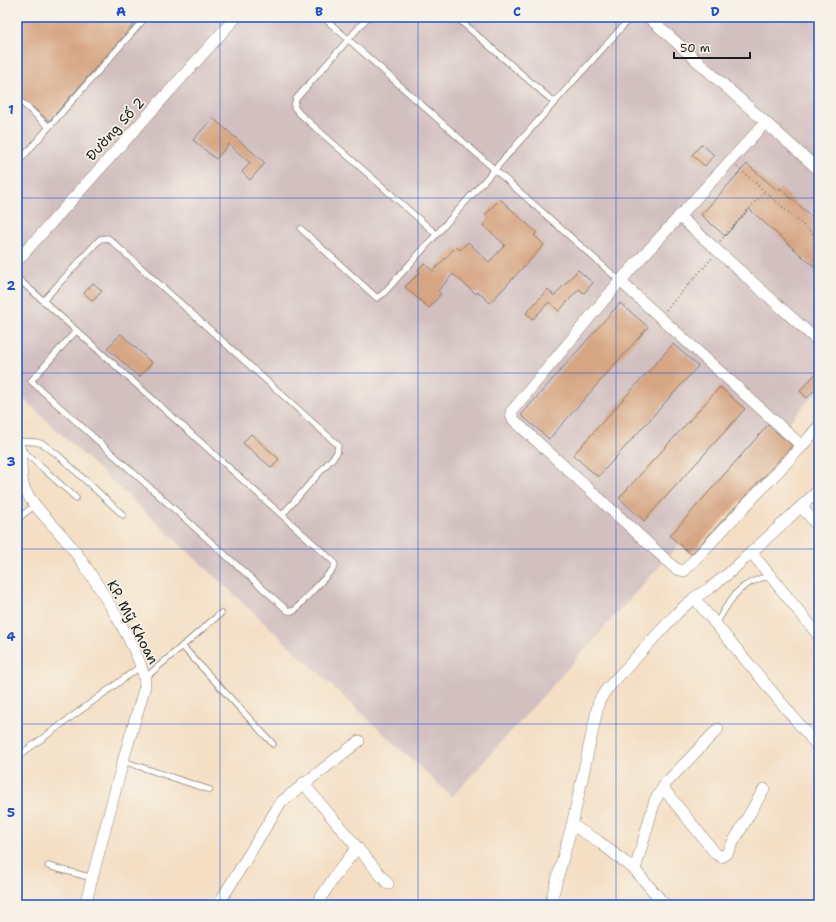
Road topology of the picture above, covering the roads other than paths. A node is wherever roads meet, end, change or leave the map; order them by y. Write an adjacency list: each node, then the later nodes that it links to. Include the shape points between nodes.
1 (146, 17): 12 (lane)
2 (236, 17): 19 (street, Đường Số 2)
3 (323, 17): 8 (lane)
4 (368, 17): 8 (lane)
5 (456, 17): 10 (lane)
6 (631, 17): 10 (lane)
7 (648, 17): 11 (street)
8 (348, 40): 14 (lane); 18 (lane, via 296,99 294,107)
9 (17, 98): 12 (lane)
10 (555, 103): 14 (lane)
11 (765, 123): 15 (street); 16 (street)
12 (50, 127): 13 (lane)
13 (17, 164)
14 (495, 169): 18 (lane); 21 (lane)
15 (819, 170)
16 (679, 216): 21 (street); 24 (street)
17 (300, 229): 18 (lane, via 377,298)
18 (436, 234)
19 (17, 261)
20 (17, 278): 22 (lane)
21 (620, 281): 27 (street); 27 (street, via 511,412 518,424 676,569 684,570 689,567)
22 (42, 301): 23 (lane); 33 (lane, via 100,239 108,238 338,445 337,453)
23 (76, 331): 33 (lane); 33 (lane, via 31,381 292,612 335,565)
24 (819, 342)
25 (819, 426): 27 (street)
26 (18, 444): 29 (lane); 30 (street, KP. Mỹ Khoan, via 25,490); 32 (lane, via 43,444)
27 (802, 446)
28 (819, 490): 31 (street)
29 (76, 498)
30 (34, 506): 34 (lane); 43 (street, KP. Mỹ Khoan, via 65,539 94,580)
31 (801, 506): 35 (street); 36 (street)
32 (123, 515)
33 (282, 515)
34 (17, 519)
35 (819, 528)
36 (751, 552): 37 (street); 38 (street, via 710,588)
37 (770, 576): 40 (lane, via 755,579 742,586); 41 (street)
38 (694, 598): 40 (street); 55 (street, via 637,656 599,701)
39 (221, 613): 42 (lane)
40 (716, 624): 48 (street)
41 (819, 636)
42 (182, 646): 44 (lane); 47 (lane)
43 (141, 666): 44 (street, KP. Mỹ Khoan); 49 (lane)
44 (146, 678): 50 (street, KP. Mỹ Khoan)
45 (718, 729): 52 (street)
46 (359, 740): 51 (street)
47 (273, 744)
48 (819, 748)
49 (17, 757)
50 (123, 761): 54 (lane); 59 (street, KP. Mỹ Khoan)
51 (304, 784): 56 (street); 62 (street, via 281,802)
52 (662, 788): 53 (street, via 721,857 726,853); 58 (street, via 655,800)
53 (764, 789)
54 (210, 790)
55 (572, 825): 58 (street, via 598,841); 64 (street)
56 (357, 848): 60 (street); 63 (street)
57 (48, 866): 59 (lane)
58 (635, 870): 65 (street)
59 (92, 878): 61 (street, KP. Mỹ Khoan)
60 (388, 884)
61 (85, 905)
62 (218, 905)
63 (316, 905)
64 (550, 905)
65 (665, 905)

